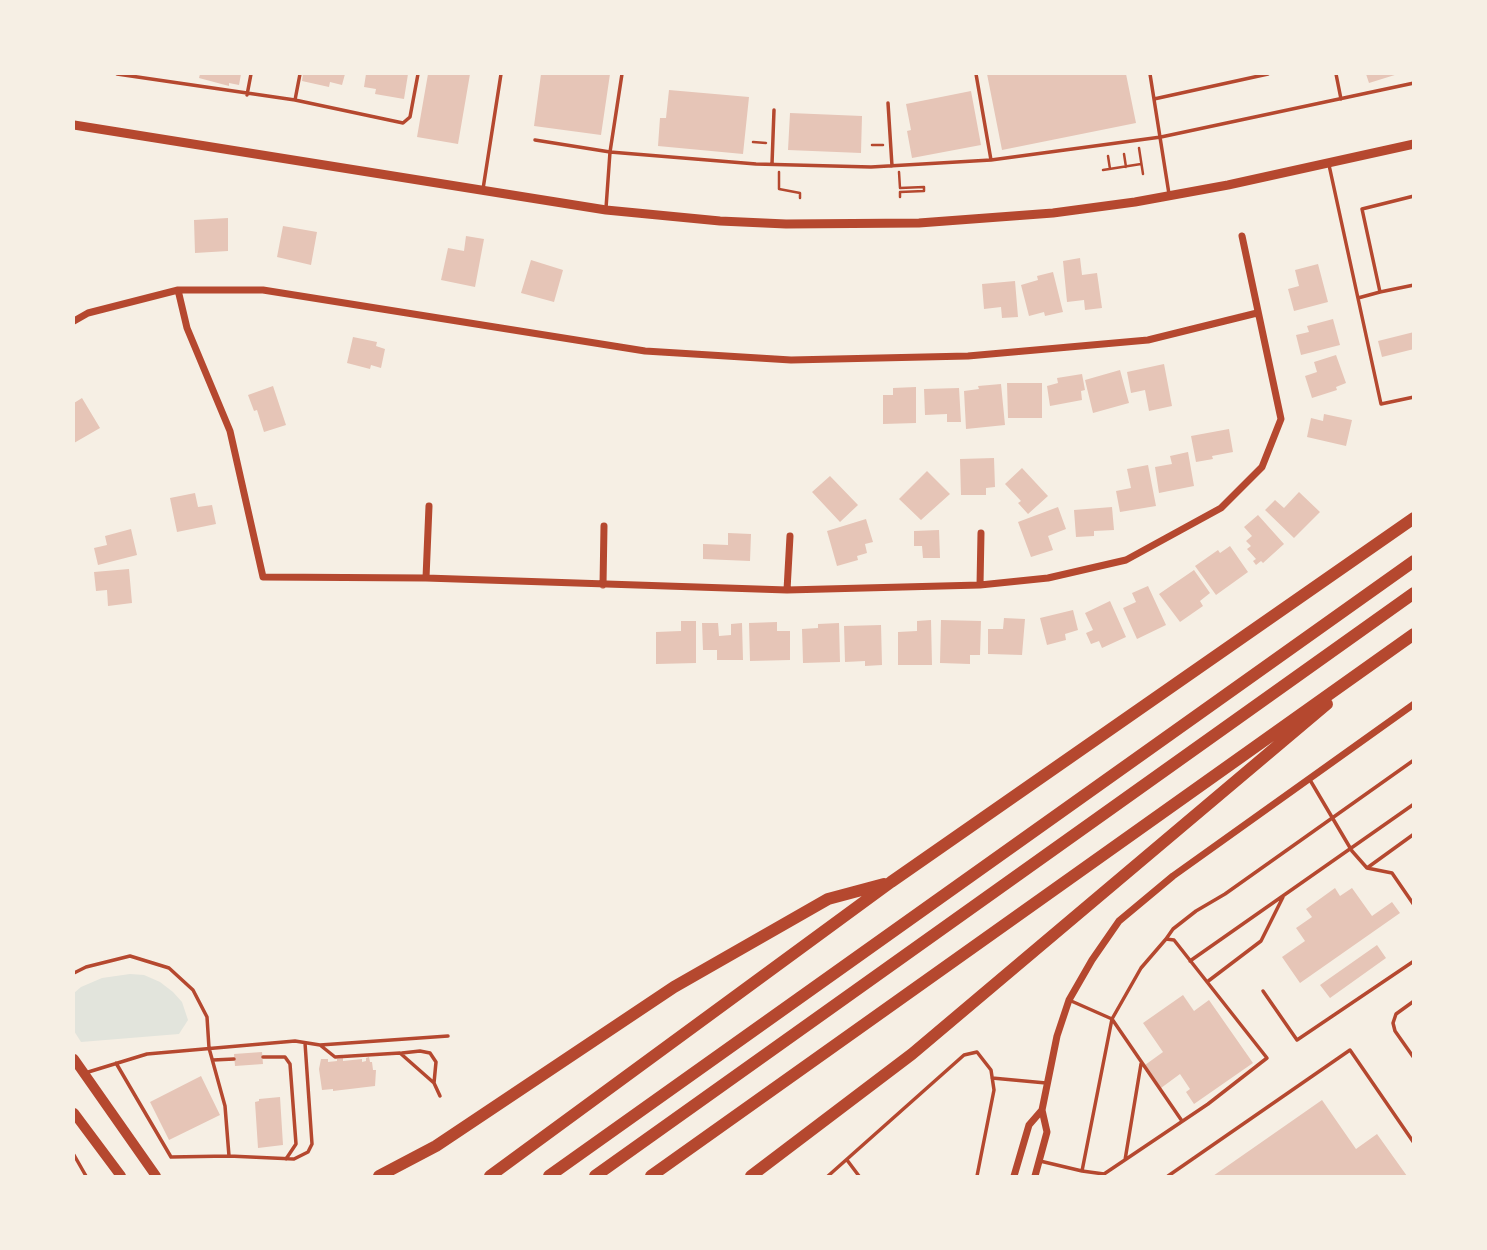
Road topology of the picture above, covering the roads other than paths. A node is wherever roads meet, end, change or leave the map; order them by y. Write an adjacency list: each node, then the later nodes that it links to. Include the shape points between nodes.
1 (117, 74): 11 (lane)
2 (251, 74): 13 (lane)
3 (300, 74): 16 (lane)
4 (418, 74): 16 (lane, via 410,117 402,123)
5 (501, 74): 28 (lane)
6 (622, 74): 23 (lane)
7 (976, 74): 24 (lane)
8 (1150, 74): 14 (lane)
9 (1268, 74): 14 (lane)
10 (1336, 74): 15 (lane)
11 (143, 76): 13 (lane)
12 (1413, 83): 15 (lane)
13 (247, 95): 16 (lane)
14 (1154, 99): 20 (lane)
15 (1341, 99): 20 (lane)
16 (295, 100)
17 (888, 103): 27 (lane)
18 (774, 110): 26 (lane)
19 (74, 125): 28 (street)
20 (1161, 138): 24 (lane); 29 (lane)
21 (535, 140): 23 (lane)
22 (1413, 144): 25 (street)
23 (610, 152): 26 (lane); 31 (lane)
24 (991, 160): 27 (lane)
25 (1328, 163): 29 (street); 36 (lane)
26 (772, 164): 27 (lane)
27 (892, 166)
28 (483, 191): 31 (street)
29 (1169, 196): 31 (street, via 1053,213 919,223 786,224)
30 (1413, 196): 35 (lane, via 1362,209)
31 (606, 210)
32 (1242, 236): 37 (street)
33 (1413, 285): 35 (lane)
34 (178, 290): 37 (street, via 262,290 645,351 791,360 968,356 1148,340); 38 (street, via 88,313); 46 (street, via 187,328 230,431 263,577)
35 (1380, 292): 36 (lane)
36 (1358, 298): 39 (lane, via 1381,404)
37 (1257, 313): 48 (street, via 1281,419 1262,467 1221,508 1126,560 1048,578)
38 (74, 321)
39 (1413, 397)
40 (429, 506): 46 (street)
41 (1413, 518): 61 (highway)
42 (604, 526): 47 (street)
43 (981, 533): 48 (street)
44 (790, 536): 49 (street)
45 (1413, 561): 108 (highway)
46 (426, 578): 47 (street)
47 (603, 585): 49 (street)
48 (980, 585): 49 (street)
49 (787, 590)
50 (1413, 593): 109 (highway)
51 (1413, 634): 52 (highway)
52 (1401, 643): 110 (highway); 111 (highway, via 912,1054)
53 (1413, 704): 55 (street)
54 (1413, 760): 57 (lane)
55 (1309, 778): 57 (lane); 72 (street, via 1119,921)
56 (1413, 804): 59 (lane)
57 (1332, 817): 59 (lane); 66 (lane, via 1186,918)
58 (1413, 834): 60 (lane)
59 (1350, 848): 60 (lane); 63 (lane)
60 (1367, 868): 64 (lane, via 1392,873)
61 (891, 882): 106 (highway, via 828,899 674,987 436,1146); 107 (highway)
62 (1413, 892): 64 (lane)
63 (1284, 895): 67 (lane); 70 (lane, via 1261,941)
64 (1408, 896): 65 (lane)
65 (1413, 905)
66 (1166, 939): 67 (lane, via 1174,940); 74 (lane, via 1142,968)
67 (1190, 961): 70 (lane)
68 (1413, 961): 71 (lane, via 1297,1040)
69 (74, 973): 78 (lane, via 130,956 170,968 193,990 206,1017)
70 (1207, 982): 94 (lane, via 1267,1058)
71 (1263, 990)
72 (1069, 1000): 74 (lane); 90 (street)
73 (1413, 1001): 81 (lane, via 1396,1014 1393,1023)
74 (1112, 1019): 85 (lane); 102 (lane)
75 (449, 1036): 77 (lane)
76 (305, 1043): 77 (lane); 78 (lane); 98 (lane, via 312,1143 300,1157)
77 (320, 1045): 79 (lane, via 334,1056)
78 (209, 1048): 84 (lane); 86 (lane, via 148,1054)
79 (400, 1053): 89 (lane); 89 (lane, via 430,1053 436,1062)
80 (263, 1057): 98 (lane, via 282,1056 290,1065 296,1144)
81 (1413, 1058)
82 (74, 1059): 87 (main road)
83 (234, 1059): 84 (lane)
84 (212, 1060): 97 (lane, via 225,1106)
85 (1141, 1062): 94 (lane); 100 (lane)
86 (116, 1063): 87 (lane); 97 (lane, via 171,1157)
87 (83, 1073): 105 (main road)
88 (992, 1078): 90 (lane); 99 (lane, via 976,1052 964,1055); 114 (lane, via 994,1090)
89 (434, 1083): 91 (lane)
90 (1047, 1083): 92 (street)
91 (440, 1096)
92 (1042, 1110): 101 (street, via 1047,1132); 115 (street, via 1029,1125)
93 (74, 1113): 104 (main road)
94 (1182, 1121): 100 (lane)
95 (1413, 1143): 117 (lane, via 1350,1050)
96 (74, 1155): 103 (lane)
97 (229, 1156): 98 (lane)
98 (286, 1159)
99 (847, 1160): 112 (lane); 113 (lane)
100 (1125, 1160): 102 (lane, via 1104,1174)
101 (1040, 1161): 102 (lane); 116 (street)
102 (1082, 1171)
103 (86, 1177)
104 (121, 1177)
105 (156, 1177)
106 (380, 1177)
107 (490, 1177)
108 (549, 1177)
109 (595, 1177)
110 (651, 1177)
111 (751, 1177)
112 (828, 1177)
113 (859, 1177)
114 (977, 1177)
115 (1014, 1177)
116 (1035, 1177)
117 (1168, 1177)

